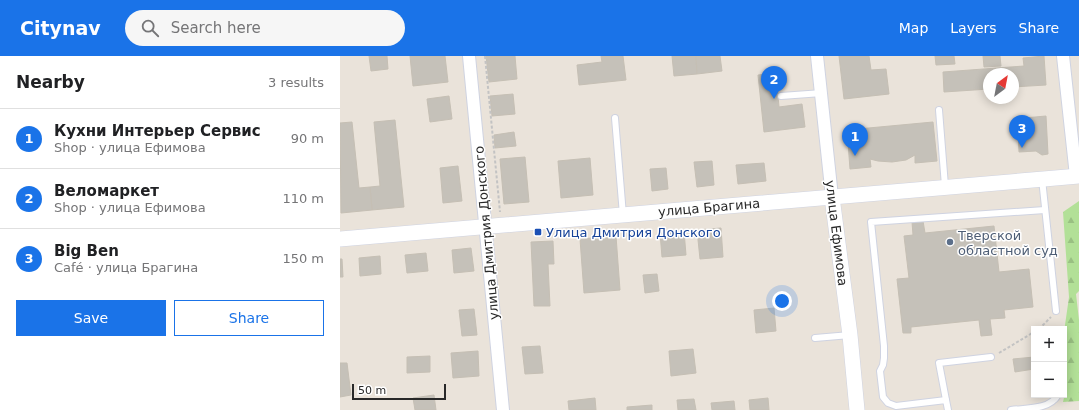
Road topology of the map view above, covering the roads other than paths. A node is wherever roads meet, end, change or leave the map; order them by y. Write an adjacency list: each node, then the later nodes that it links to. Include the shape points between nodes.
1 (469, 56): 14 (street, улица Дмитрия Донского)
2 (817, 56): 4 (street, улица Ефимова)
3 (1063, 56): 8 (street)
4 (822, 93): 5 (lane); 11 (street, улица Ефимова)
5 (780, 96)
6 (939, 110): 10 (lane)
7 (615, 118): 13 (lane)
8 (1078, 176): 9 (street, улица Брагина)
9 (1042, 179): 10 (street, улица Брагина); 12 (lane)
10 (945, 187): 11 (street, улица Брагина)
11 (832, 197): 13 (street, улица Брагина); 17 (street, улица Ефимова)
12 (1045, 210): 16 (lane); 21 (lane, via 871,222 884,346 883,365 880,371 883,397 888,403 896,406)
13 (623, 215): 14 (street, улица Брагина)
14 (486, 226): 15 (street, улица Брагина); 22 (street, улица Дмитрия Донского)
15 (340, 239)
16 (1056, 311)
17 (850, 335): 18 (lane); 23 (street, улица Ефимова)
18 (815, 338)
19 (991, 357): 21 (lane, via 939,363)
20 (1056, 398): 25 (lane, via 1047,406)
21 (946, 400): 24 (lane)
22 (503, 410)
23 (857, 410)
24 (948, 410)
25 (1011, 410)

